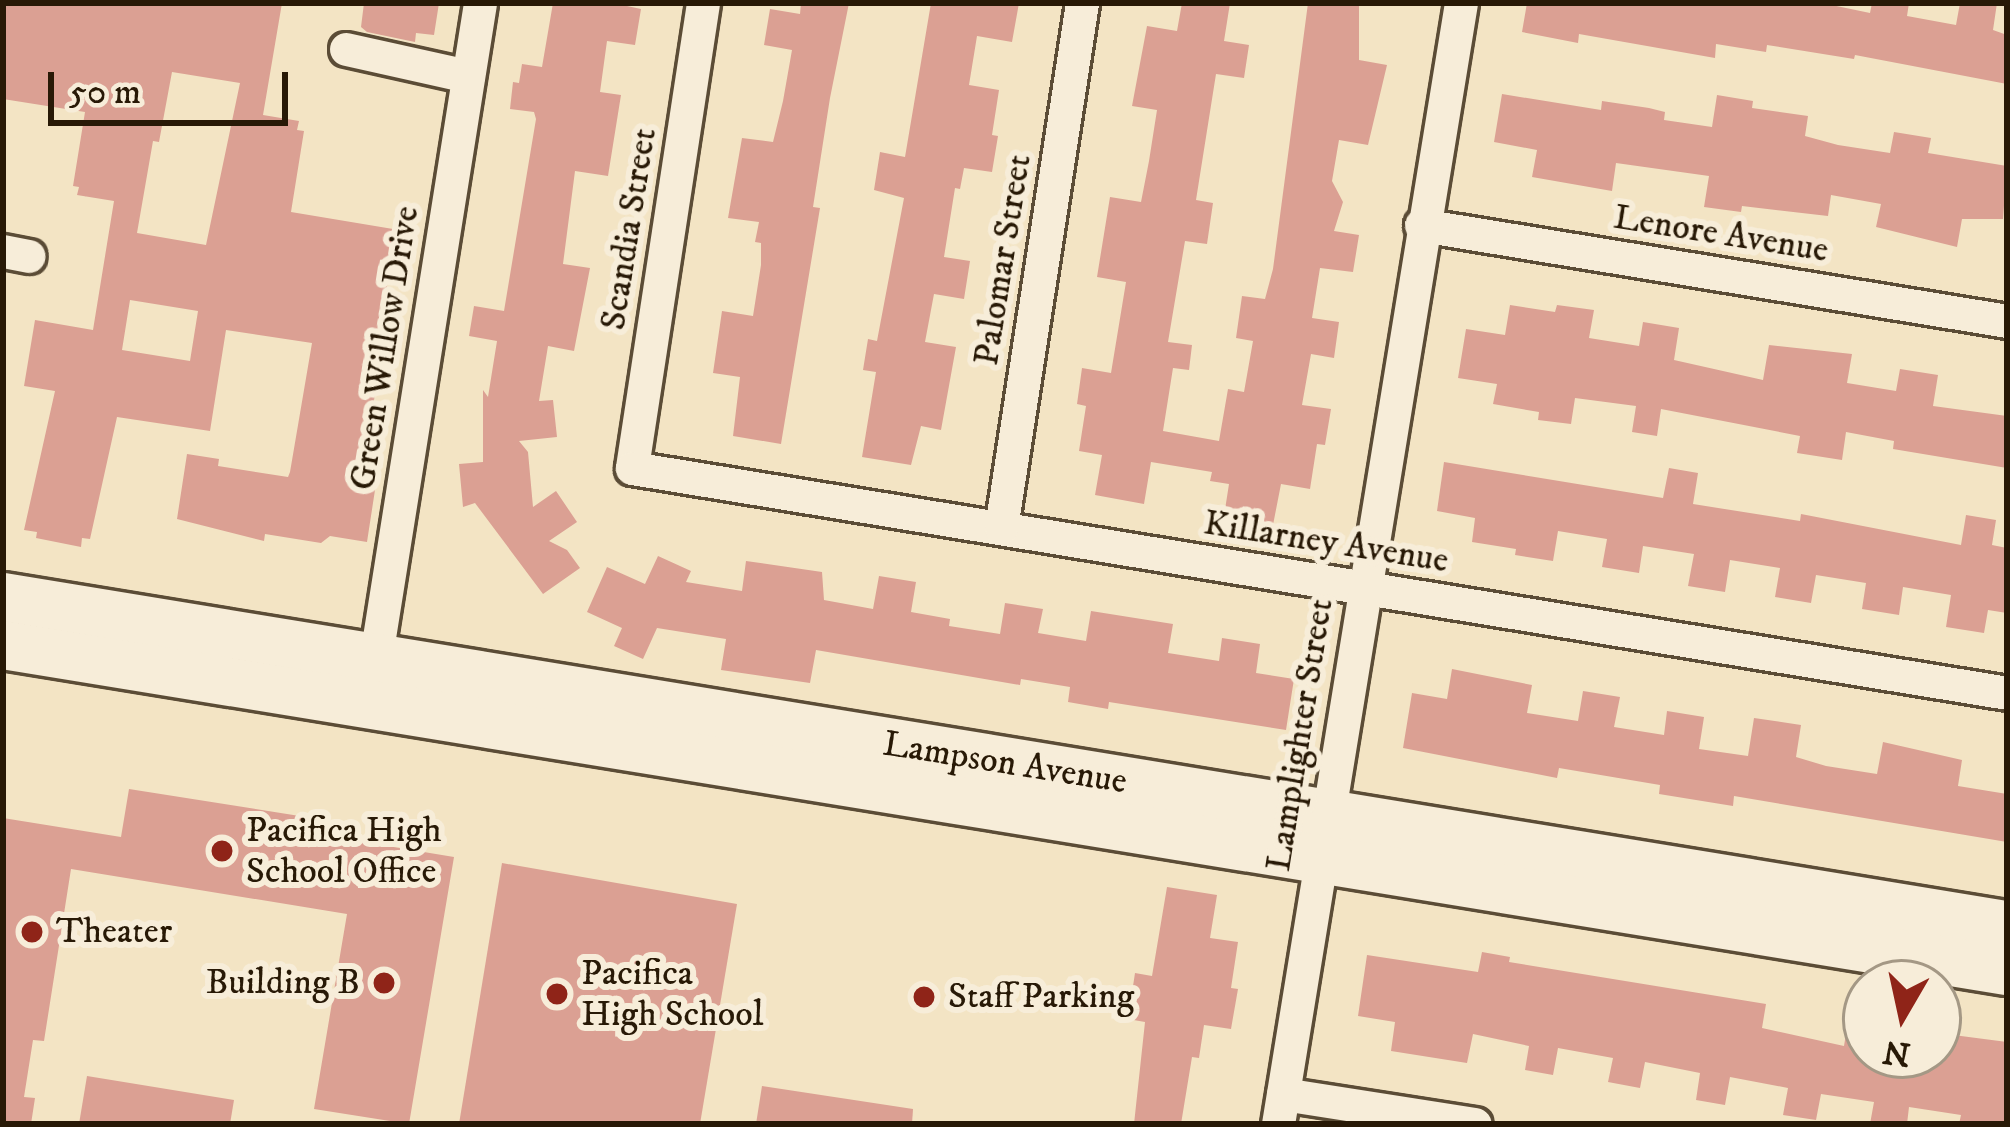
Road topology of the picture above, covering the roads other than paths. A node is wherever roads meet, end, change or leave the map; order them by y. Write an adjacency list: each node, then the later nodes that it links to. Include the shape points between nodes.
1 (480, 3): 6 (street, Green Willow Drive)
2 (703, 3): 9 (street, Scandia Street)
3 (1082, 3): 10 (street, Palomar Street)
4 (1461, 3): 7 (street, Lamplighter Street)
5 (346, 50): 6 (street)
6 (468, 76): 14 (street, Green Willow Drive)
7 (1421, 225): 8 (street, Lenore Avenue); 11 (street, Lamplighter Street)
8 (2007, 321)
9 (632, 468): 10 (street, Killarney Avenue)
10 (1001, 528): 11 (street, Killarney Avenue)
11 (1363, 588): 15 (street, Killarney Avenue); 16 (street, Lamplighter Street)
12 (3, 597): 14 (main road, Lampson Avenue)
13 (3, 645): 14 (main road, Lampson Avenue)
14 (372, 684): 16 (main road, Lampson Avenue)
15 (2007, 693)
16 (1324, 837): 17 (main road, Lampson Avenue); 18 (main road, Lampson Avenue); 19 (street, Lamplighter Street)
17 (2007, 925)
18 (2007, 971)
19 (1281, 1109): 20 (street)
20 (1475, 1124)

